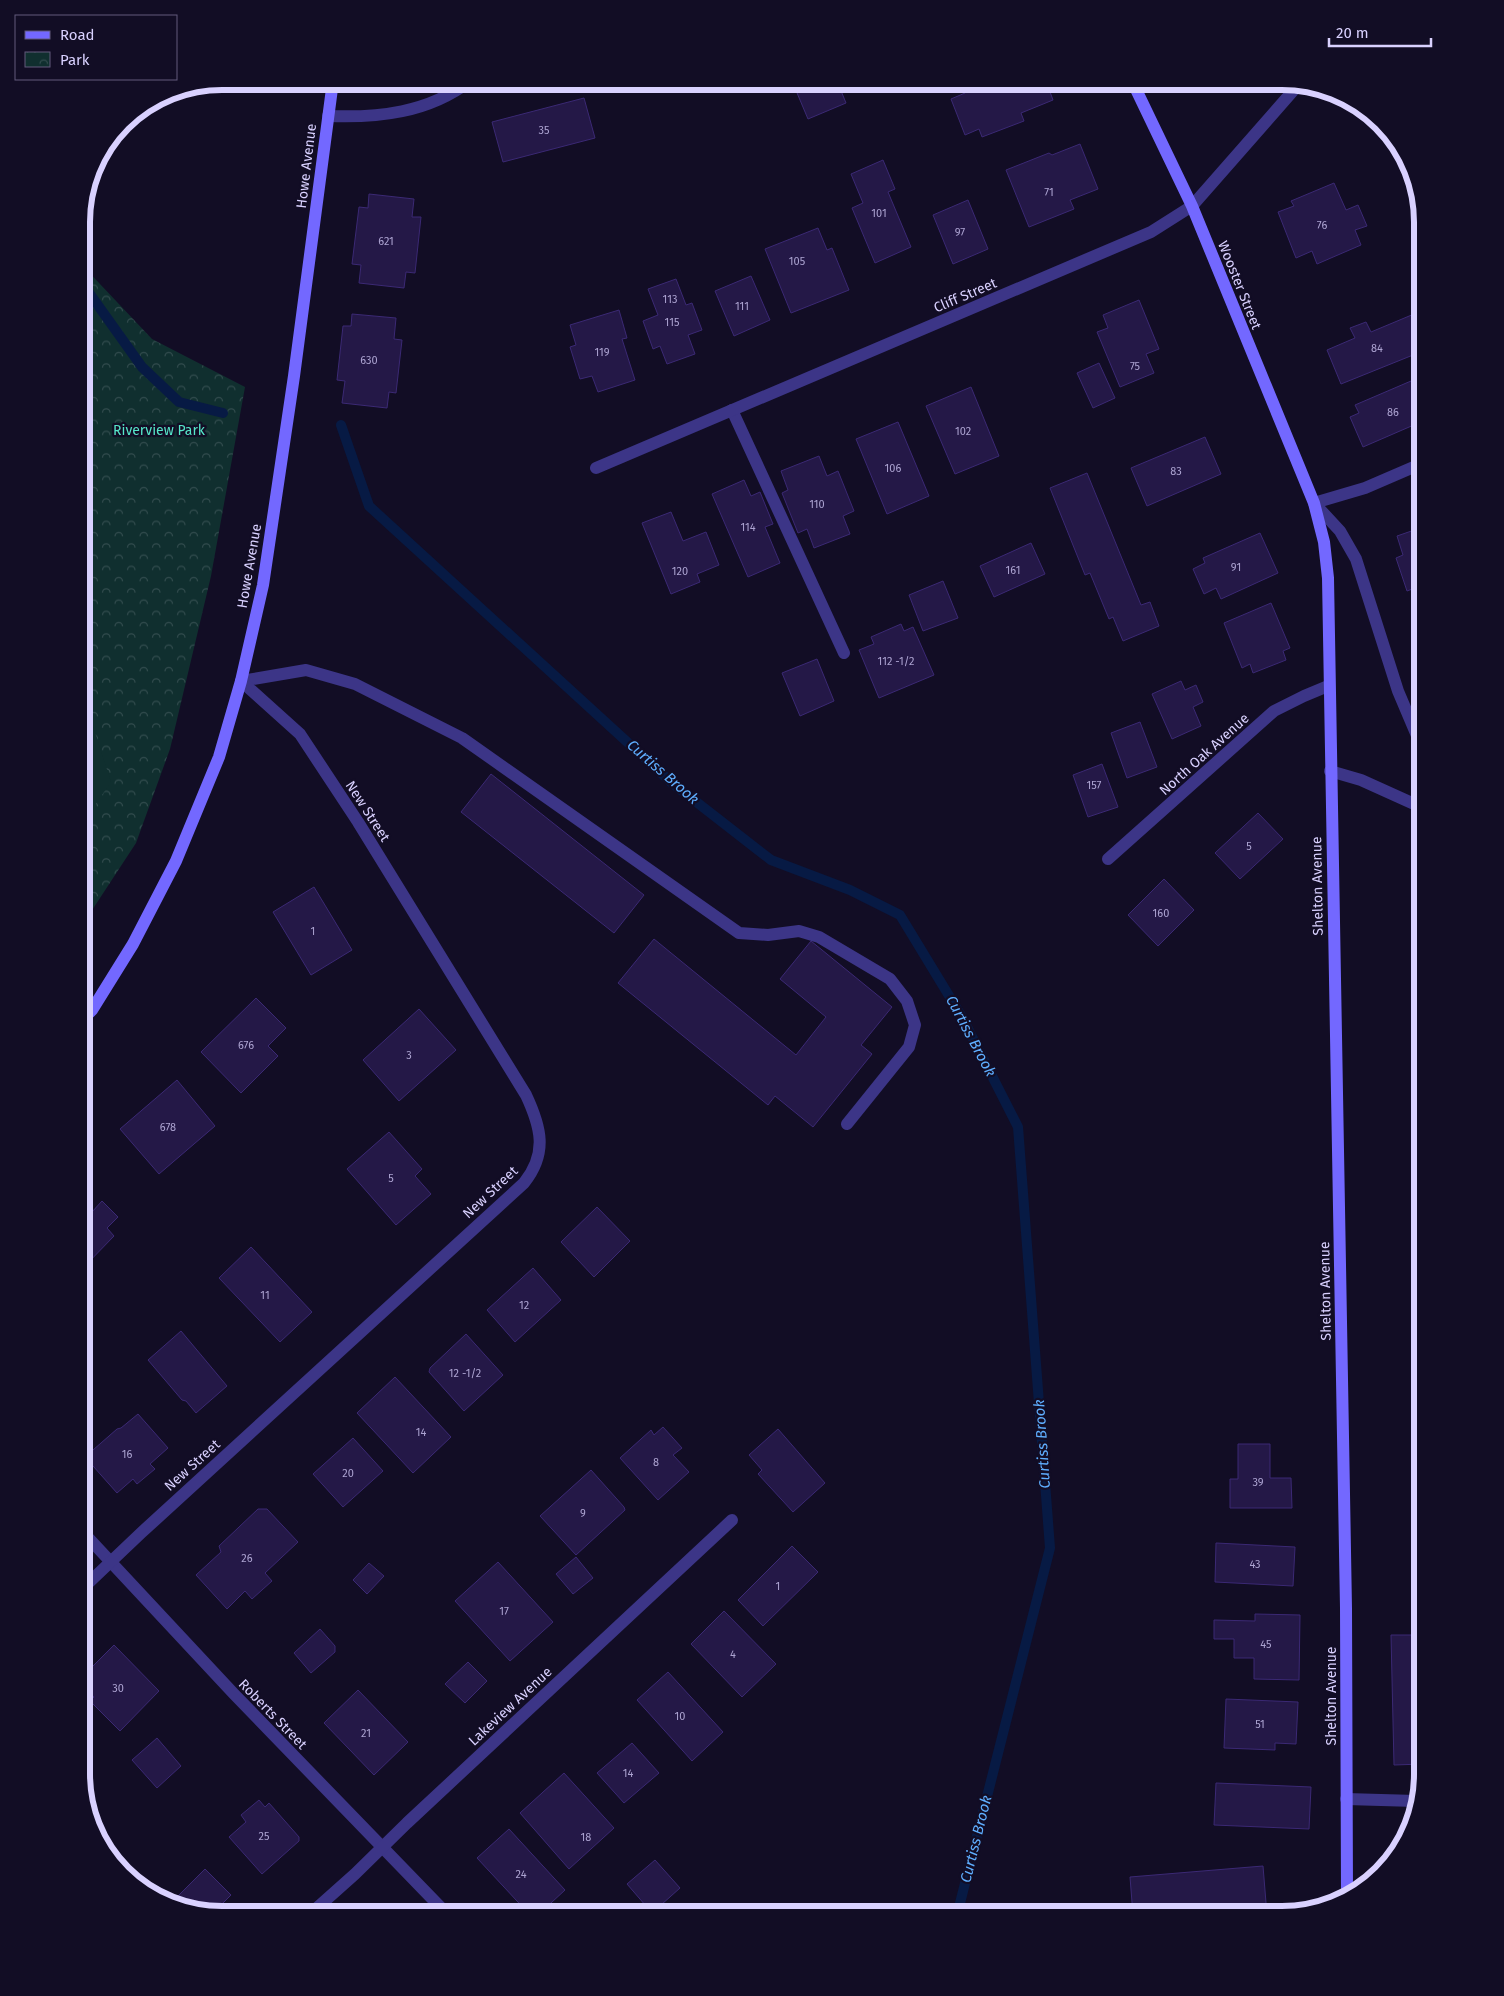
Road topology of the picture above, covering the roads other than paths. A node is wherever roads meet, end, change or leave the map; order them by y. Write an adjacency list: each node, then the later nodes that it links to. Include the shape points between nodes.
1 (332, 90): 5 (main road, Howe Avenue)
2 (456, 90): 5 (street, via 440,100 410,111 379,116)
3 (1136, 90): 6 (main road, Wooster Street)
4 (1293, 91): 6 (street, Cliff Street)
5 (328, 116): 12 (main road, Howe Avenue, via 263,585)
6 (1192, 206): 7 (street, Cliff Street, via 1151,232); 10 (main road, Wooster Street)
7 (732, 410): 9 (street, Cliff Street); 11 (street)
8 (1414, 467): 10 (street, via 1365,488)
9 (596, 468)
10 (1314, 503): 13 (main road, Wooster Street, via 1324,542 1328,578); 14 (street, Wooster Street, via 1340,531 1356,559)
11 (844, 653)
12 (241, 681): 18 (main road, Howe Avenue, via 219,757 176,861 133,944); 19 (street, via 306,670 355,684 462,738 739,933 768,936 799,931 818,937 890,978 907,1001 914,1025 909,1047); 22 (street, New Street, via 300,734 358,822 526,1095 537,1119 539,1151 524,1183)
13 (1328, 686): 15 (main road, Shelton Avenue); 17 (street, North Oak Avenue, via 1274,711)
14 (1414, 732)
15 (1330, 771): 16 (street, via 1361,780); 24 (main road, Shelton Avenue)
16 (1414, 804)
17 (1108, 859)
18 (90, 1012)
19 (847, 1124)
20 (732, 1520): 26 (street, Lakeview Avenue)
21 (90, 1540): 22 (street, Roberts Street)
22 (110, 1562): 23 (street, New Street); 26 (street, Roberts Street)
23 (90, 1581)
24 (1346, 1799): 25 (street); 27 (main road, Shelton Avenue)
25 (1411, 1801)
26 (381, 1847): 28 (street, Lakeview Avenue); 29 (street, Roberts Street)
27 (1347, 1889)
28 (319, 1906)
29 (439, 1906)

